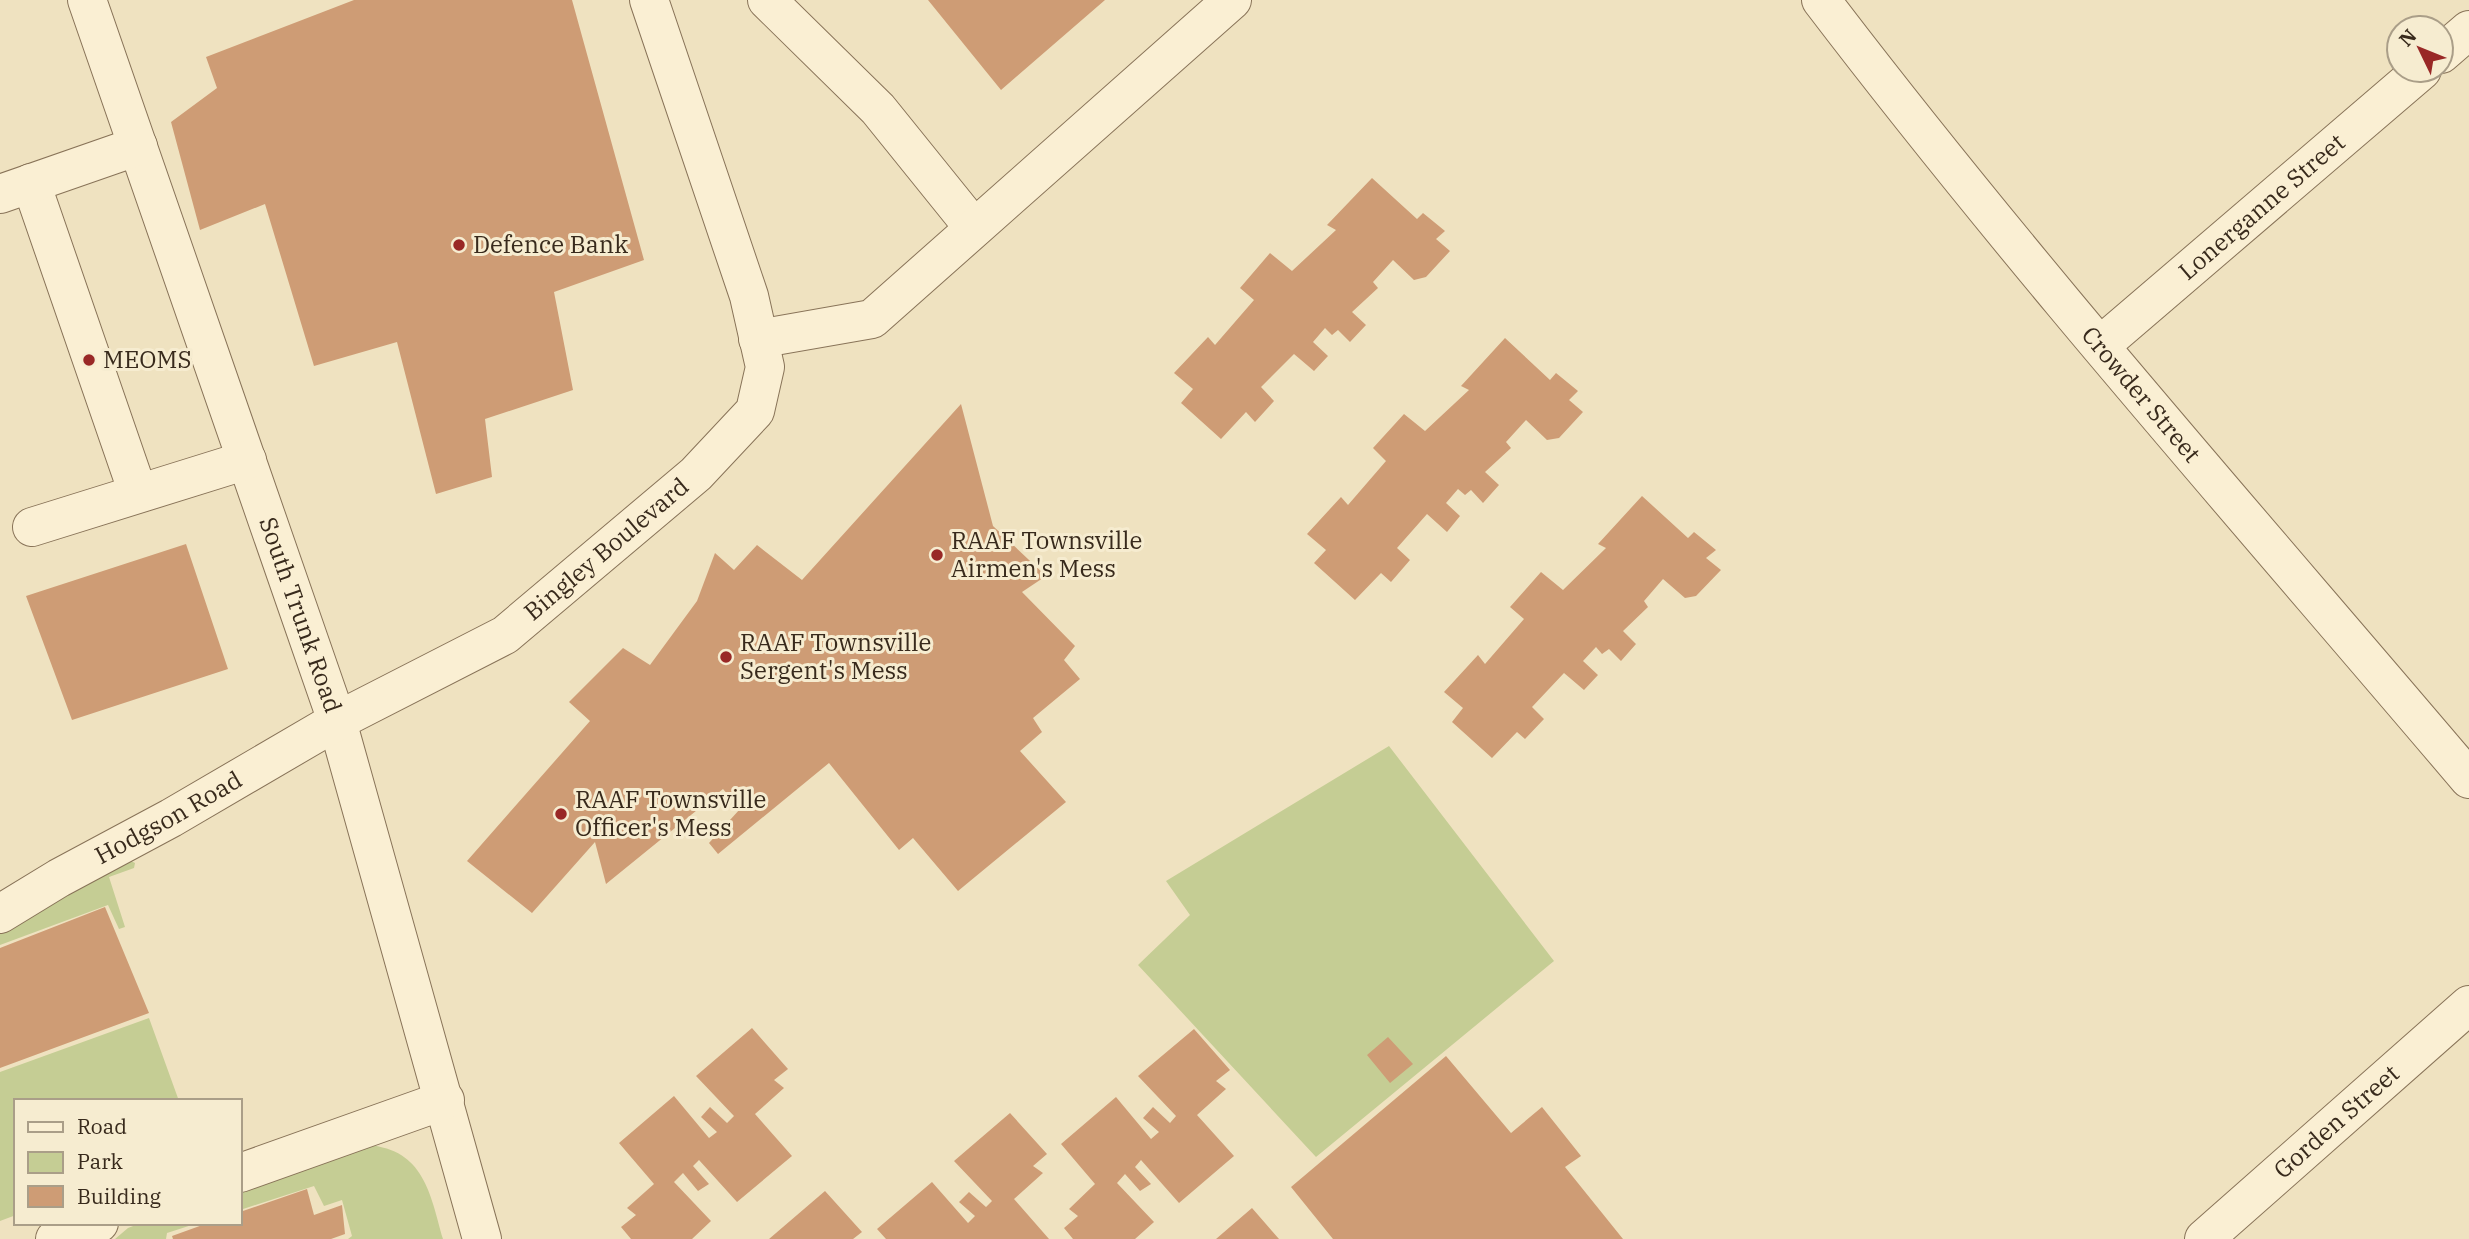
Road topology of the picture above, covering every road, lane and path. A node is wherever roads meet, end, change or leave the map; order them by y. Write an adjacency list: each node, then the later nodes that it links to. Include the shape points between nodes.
1 (87, 0): 9 (street, South Trunk Road)
2 (649, 0): 12 (street, Bingley Boulevard, via 749,296)
3 (766, 0): 11 (street, via 878,109)
4 (1232, 0): 11 (street)
5 (1821, 0): 13 (street, Crowder Street)
6 (2469, 30): 7 (street)
7 (2455, 42)
8 (2406, 84): 13 (street, Lonerganne Street)
9 (138, 146): 10 (street); 14 (street, South Trunk Road)
10 (16, 188): 15 (street)
11 (974, 228): 12 (street, via 872,319)
12 (758, 339): 17 (street, Bingley Boulevard, via 765,367 755,411 696,474 505,635)
13 (2101, 345): 18 (street, Crowder Street)
14 (247, 460): 15 (street); 17 (street, South Trunk Road)
15 (138, 493): 16 (street)
16 (32, 527)
17 (337, 721): 19 (street, Hodgson Road); 21 (street, South Trunk Road)
18 (2469, 779)
19 (0, 914)
20 (2469, 1005): 26 (street, Gorden Street)
21 (445, 1100): 22 (street); 25 (street, South Trunk Road)
22 (242, 1172)
23 (94, 1225): 24 (street)
24 (55, 1239)
25 (482, 1239)
26 (2204, 1239)

